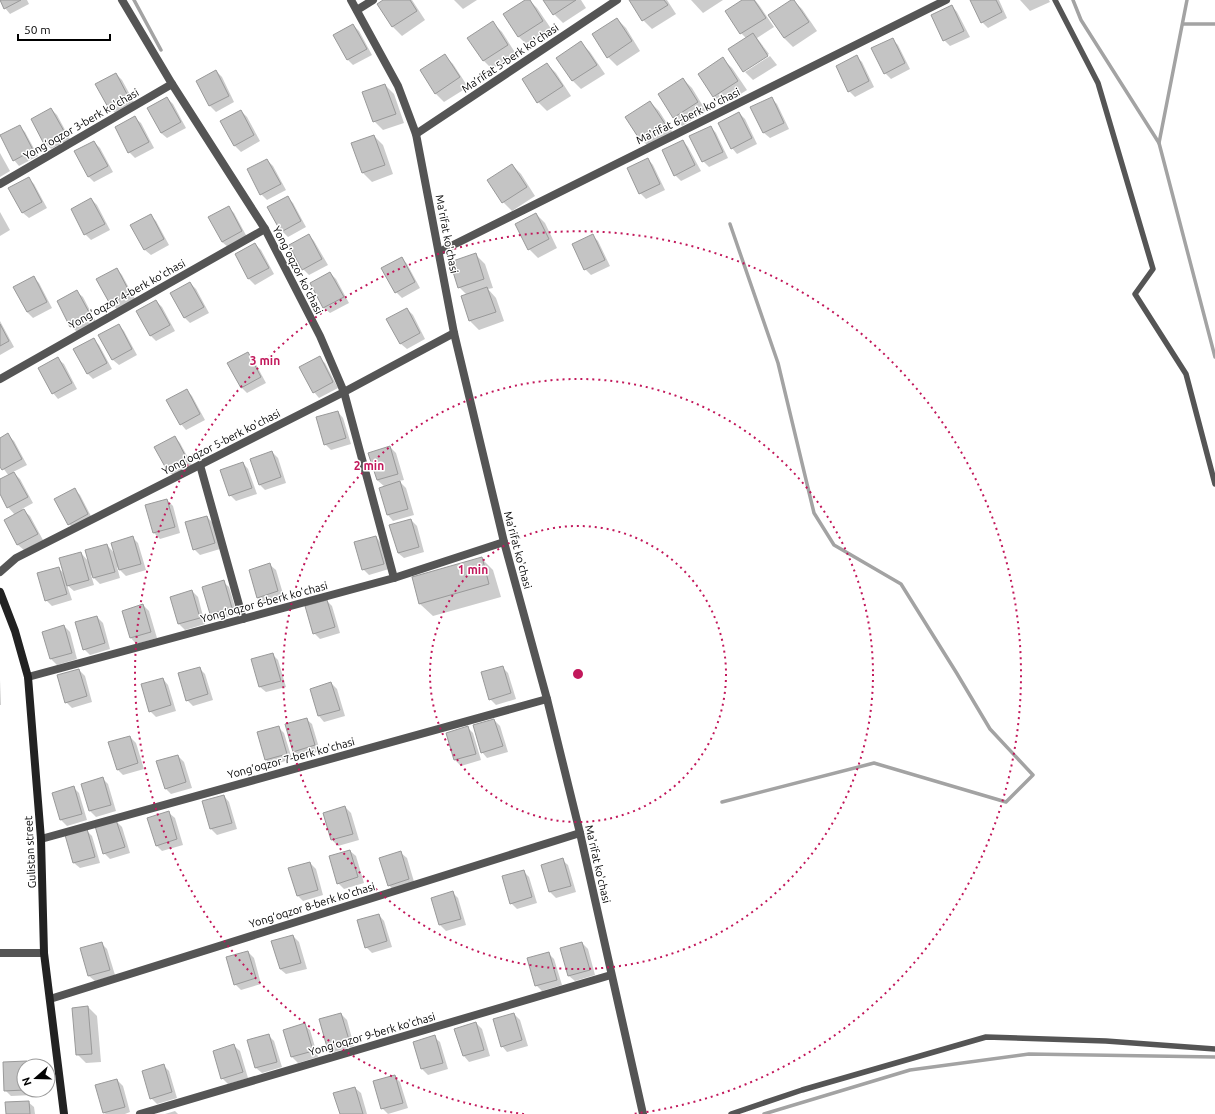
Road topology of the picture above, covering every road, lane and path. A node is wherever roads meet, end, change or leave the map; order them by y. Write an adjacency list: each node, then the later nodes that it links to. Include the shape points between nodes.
1 (122, 0): 8 (street, Yong'oqzor ko'chasi)
2 (351, 0): 7 (street, Ma'rifat ko'chasi)
3 (373, 0): 7 (street)
4 (617, 0): 9 (street, Ma’rifat 5-berk ko'chasi)
5 (946, 0): 12 (street, Ma’rifat 6-berk ko'chasi)
6 (1055, 0): 17 (lane, via 1098,83 1153,269 1135,294 1186,374)
7 (357, 10): 9 (street, Ma'rifat ko'chasi, via 398,86)
8 (172, 84): 10 (street, Yong‘oqzor 3-berk ko'chasi); 11 (street, Yong'oqzor ko'chasi)
9 (416, 134): 12 (street, Ma'rifat ko'chasi)
10 (0, 184)
11 (265, 229): 14 (street, Yong‘oqzor 4-berk ko'chasi); 15 (street, Yong'oqzor ko'chasi, via 320,336)
12 (439, 252): 13 (street, Ma'rifat ko'chasi)
13 (454, 333): 15 (street, Yong‘oqzor 5-berk ko'chasi); 18 (street, Ma'rifat ko'chasi)
14 (0, 379)
15 (344, 392): 16 (street, Yong‘oqzor 5-berk ko'chasi); 20 (street, Yong'oqzor ko'chasi)
16 (200, 464): 19 (street, Yong‘oqzor 5-berk ko'chasi, via 16,558); 22 (street)
17 (1215, 484)
18 (504, 542): 20 (street, Yong‘oqzor 6-berk ko'chasi); 24 (street, Ma'rifat ko'chasi)
19 (0, 572)
20 (394, 578): 22 (street, Yong‘oqzor 6-berk ko'chasi)
21 (0, 592): 23 (main road, Gulistan street)
22 (243, 619): 23 (street, Yong‘oqzor 6-berk ko'chasi)
23 (28, 677): 26 (main road, Gulistan street)
24 (547, 699): 25 (street, Ma'rifat ko'chasi); 26 (street, Yong‘oqzor 7-berk ko'chasi)
25 (580, 833): 29 (street, Ma'rifat ko'chasi); 30 (street, Yong‘oqzor 8-berk ko'chasi)
26 (41, 839): 27 (main road, Gulistan street)
27 (44, 952): 28 (street); 30 (main road, Gulistan street)
28 (0, 953)
29 (611, 975): 33 (street, Yong‘oqzor 9-berk ko'chasi); 34 (street, Ma'rifat ko'chasi)
30 (50, 999): 32 (main road, Gulistan street)
31 (1215, 1049): 35 (lane, via 1106,1041 986,1037 802,1090)
32 (64, 1114)
33 (140, 1114)
34 (643, 1114)
35 (731, 1114)

